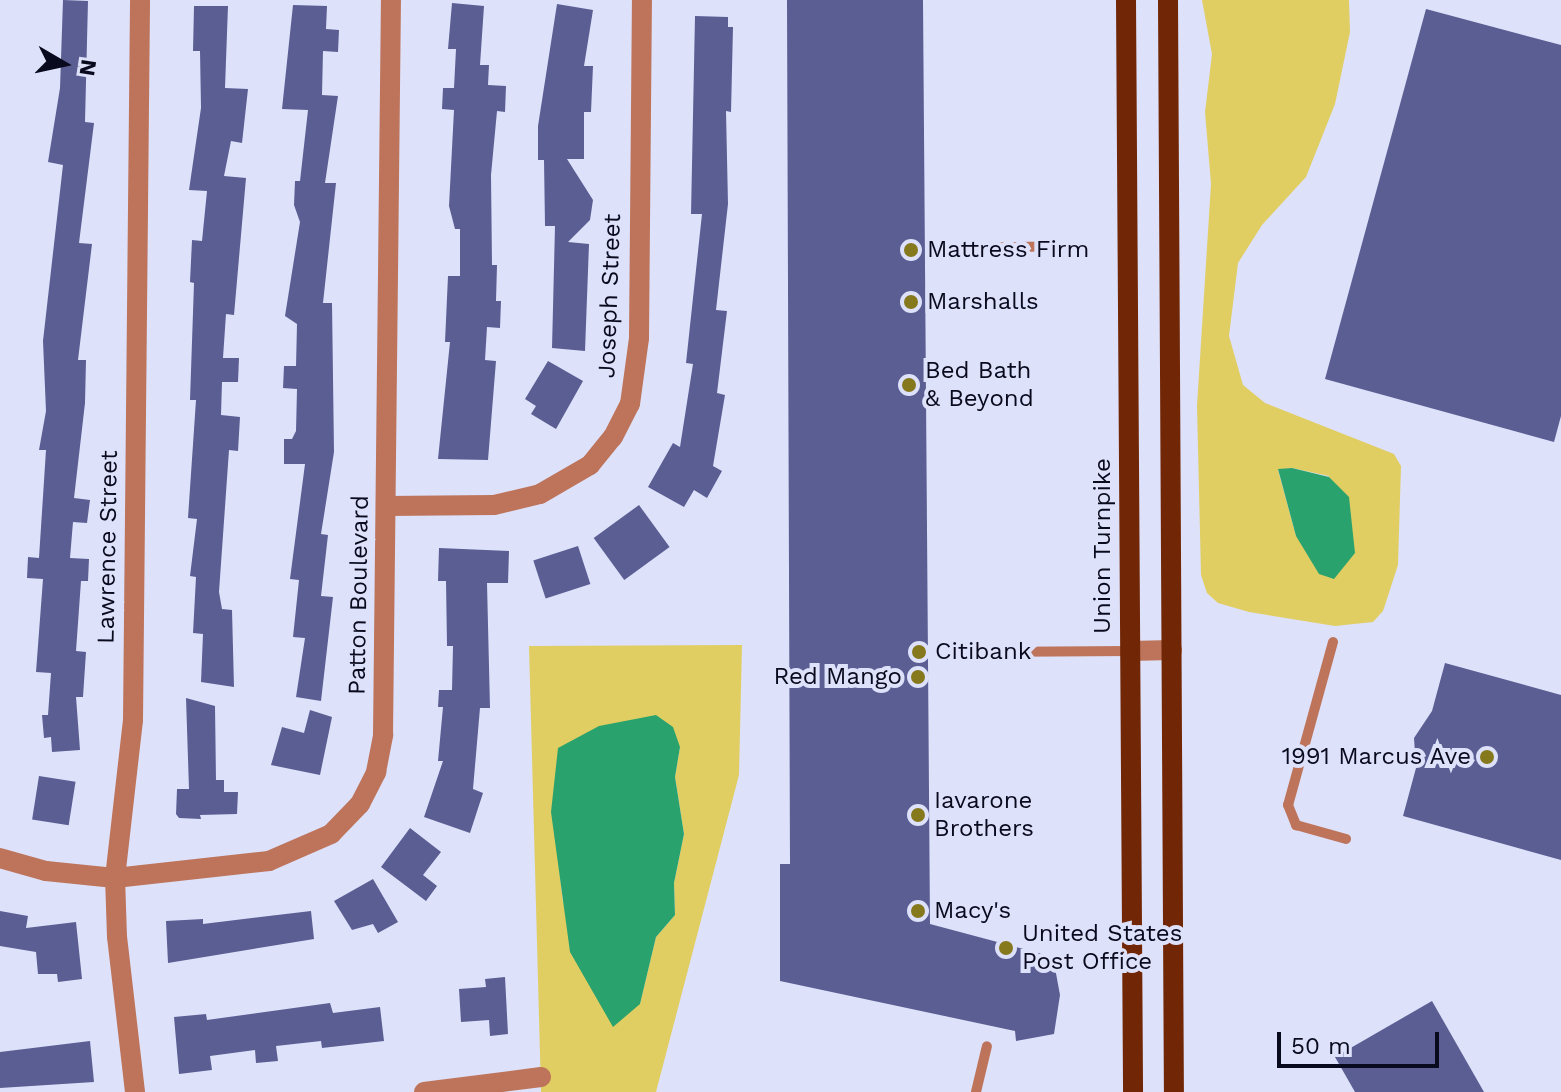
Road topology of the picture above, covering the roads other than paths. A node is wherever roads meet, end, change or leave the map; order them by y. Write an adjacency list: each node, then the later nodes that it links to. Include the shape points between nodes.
1 (140, 0): 15 (street, Lawrence Street, via 133,720)
2 (391, 0): 8 (street, Patton Boulevard)
3 (642, 0): 8 (street, Joseph Street, via 639,338 630,404 619,426 590,465 540,494 494,505)
4 (1126, 0): 11 (main road, Union Turnpike)
5 (1168, 0): 10 (main road)
6 (1072, 246): 7 (lane)
7 (948, 248)
8 (387, 506): 15 (street, Patton Boulevard, via 383,735 376,772 360,804 331,834 269,861)
9 (1333, 642): 13 (lane, via 1288,805 1296,825)
10 (1172, 650): 11 (street); 22 (main road)
11 (1130, 651): 12 (lane); 21 (main road, Union Turnpike)
12 (952, 652)
13 (1346, 839)
14 (0, 858): 15 (street, Patton Boulevard, via 46,871)
15 (115, 878): 18 (street, Lawrence Street)
16 (987, 1046): 20 (lane)
17 (541, 1077): 19 (street)
18 (135, 1092)
19 (424, 1092)
20 (976, 1092)
21 (1133, 1092)
22 (1174, 1092)

